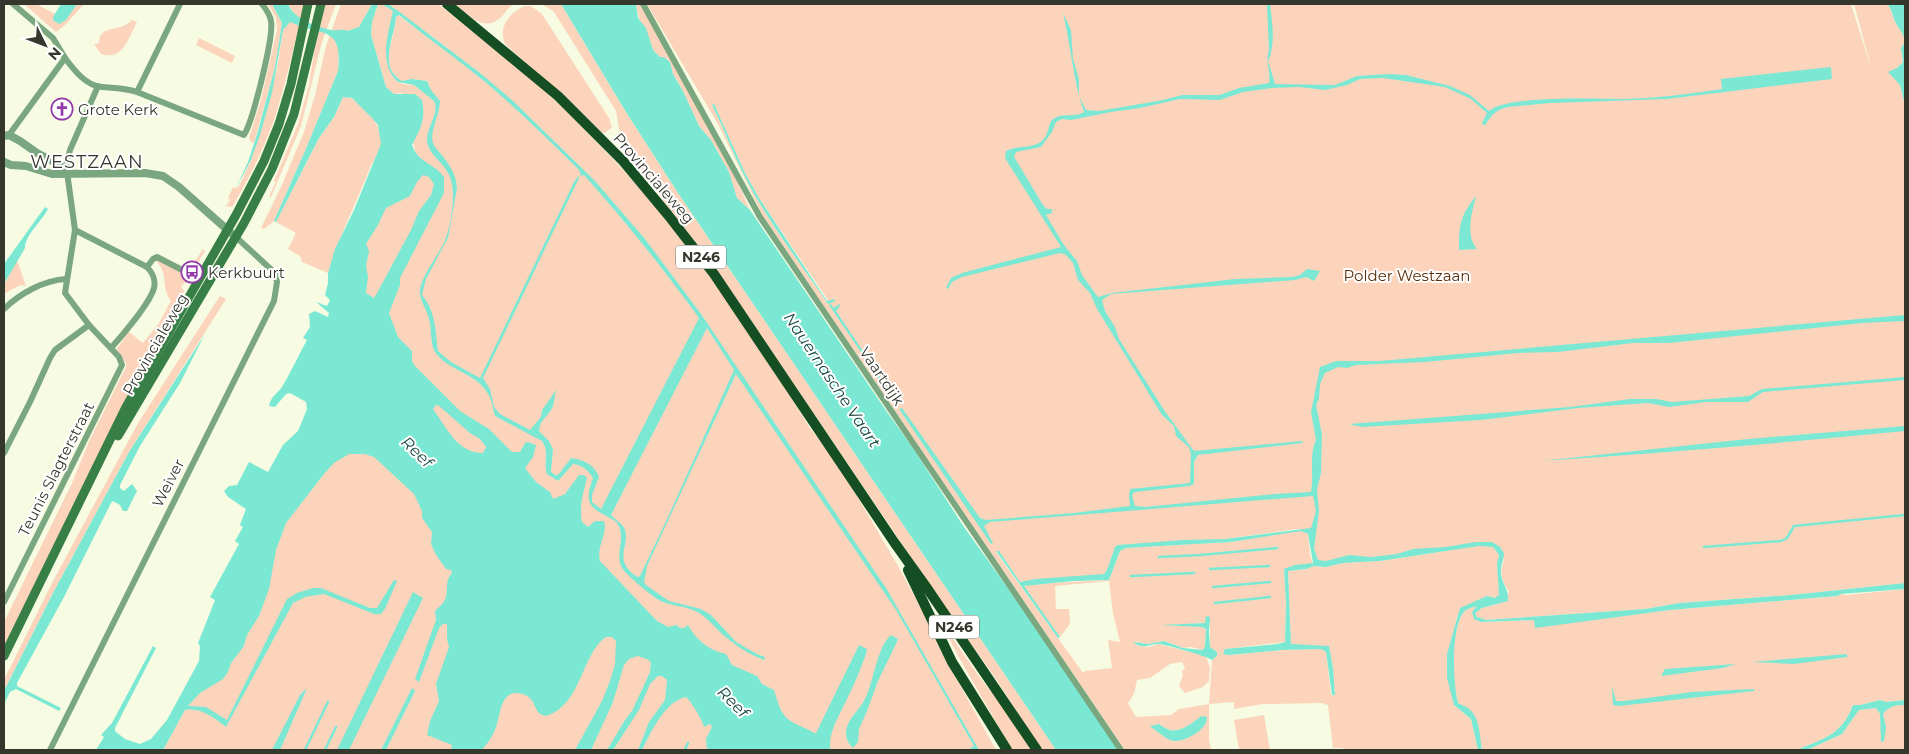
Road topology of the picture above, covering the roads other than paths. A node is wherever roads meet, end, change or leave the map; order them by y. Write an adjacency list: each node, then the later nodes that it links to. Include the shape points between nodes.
1 (13, 4): 8 (street, via 54,38)
2 (180, 4): 10 (street)
3 (262, 4): 10 (street, via 269,13 271,31 256,102 244,136)
4 (308, 4): 14 (main road, Provincialeweg, via 279,124 255,180)
5 (321, 4): 16 (main road, Provincialeweg, via 288,133 264,187)
6 (445, 4): 25 (highway, Provincialeweg / N246, via 558,96 668,215 714,274)
7 (643, 4): 31 (street, Vaartdijk, via 760,217)
8 (65, 58): 9 (street, via 80,76); 11 (street)
9 (98, 86): 10 (street); 13 (street, via 70,150)
10 (137, 92)
11 (6, 136): 13 (street)
12 (4, 162): 13 (street, via 52,174)
13 (67, 172): 14 (street, via 163,176); 15 (street)
14 (227, 229): 16 (street); 24 (main road, Provincialeweg, via 126,408)
15 (74, 230): 17 (street); 19 (street)
16 (236, 237): 24 (main road, Provincialeweg); 28 (street, Weiver, via 275,274 274,300)
17 (147, 267): 18 (street, via 158,257); 22 (street, via 154,278 153,290 127,331)
18 (186, 272)
19 (66, 279): 20 (street, via 17,296); 21 (street, via 65,293)
20 (4, 309)
21 (89, 325): 22 (street); 23 (street, via 55,350)
22 (111, 348): 26 (street, Teunis Slagterstraat, via 121,360 122,367)
23 (4, 454)
24 (94, 474): 27 (main road, Provincialeweg)
25 (894, 542): 29 (highway, Provincialeweg / N246, via 952,662); 30 (highway, Provincialeweg / N246)
26 (4, 602)
27 (4, 656)
28 (50, 750)
29 (1007, 750)
30 (1037, 750)
31 (1121, 750)

